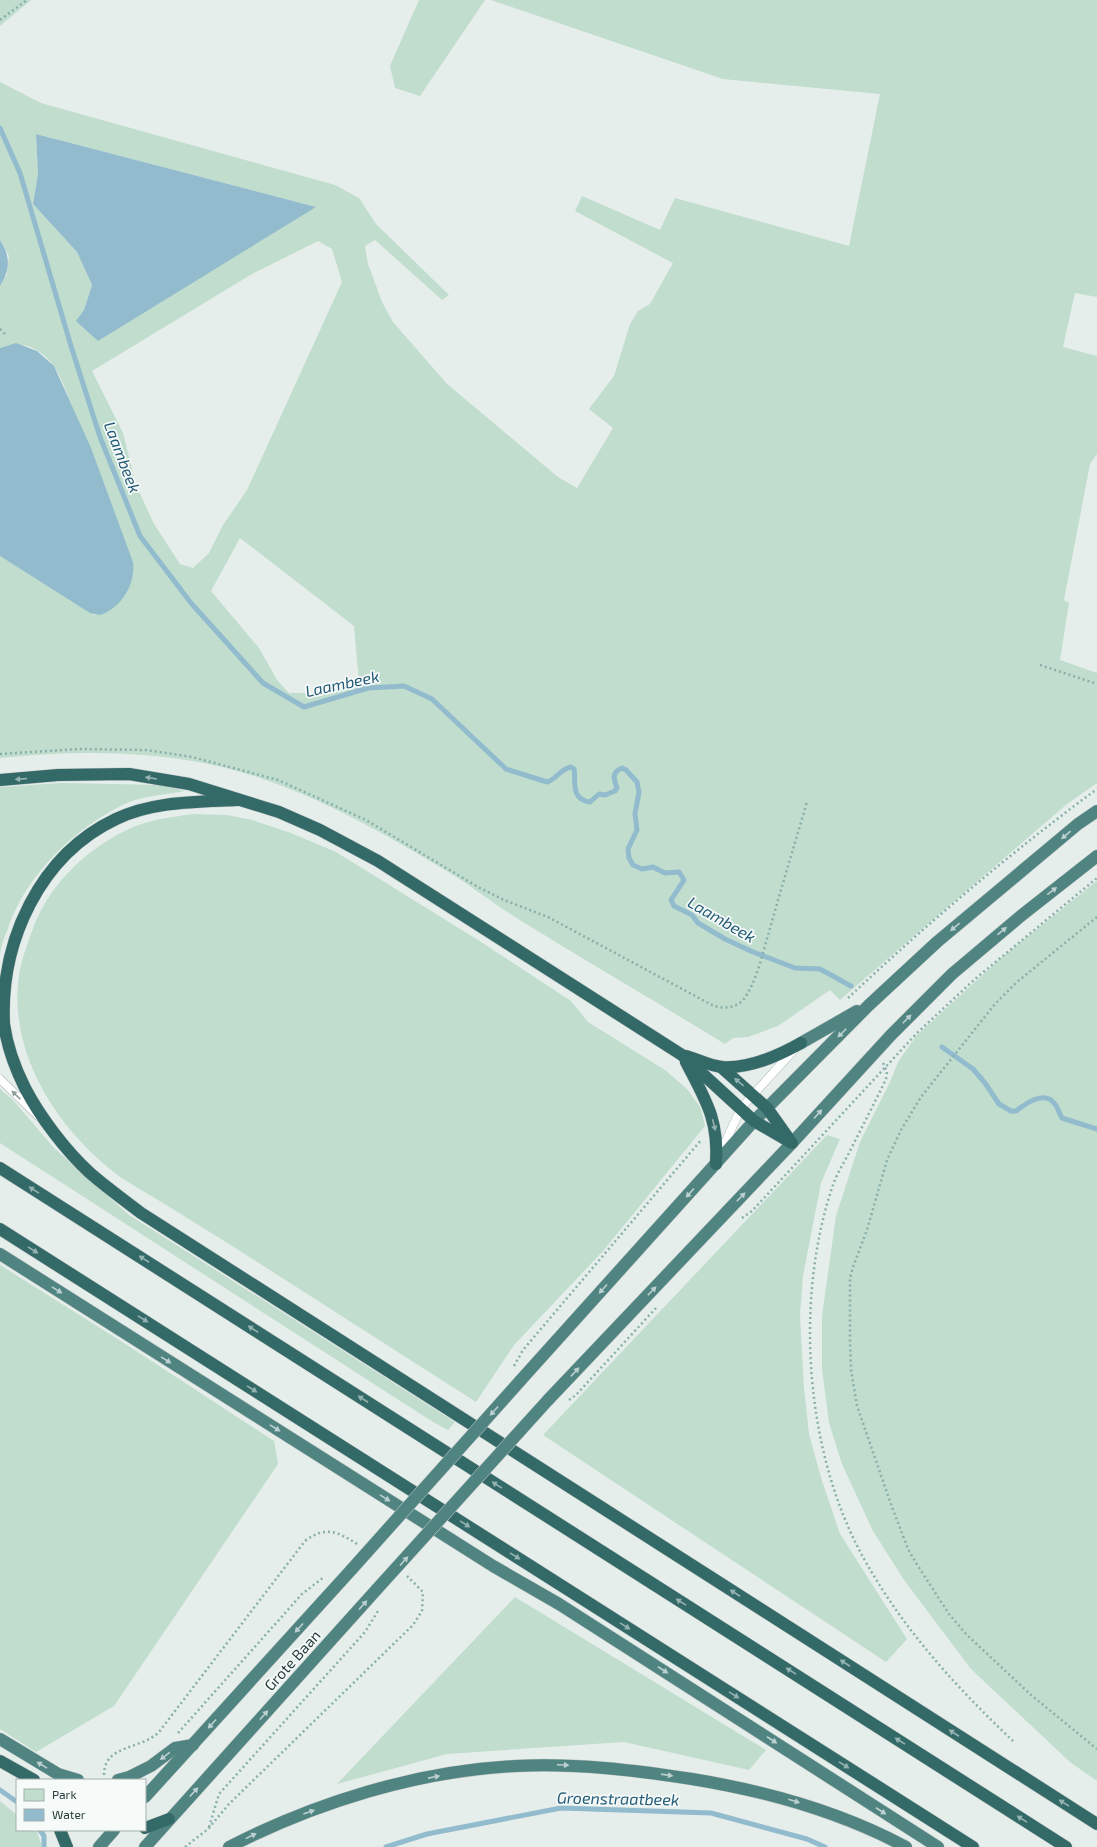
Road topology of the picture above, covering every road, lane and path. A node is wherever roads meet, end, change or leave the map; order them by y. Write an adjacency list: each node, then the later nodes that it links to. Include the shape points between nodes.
1 (27, 0): 2 (path)
2 (0, 20)
3 (0, 329): 4 (path)
4 (5, 334)
5 (1040, 665): 6 (path)
6 (1097, 684)
7 (0, 754): 10 (path, via 79,749 146,750 192,757 278,780 366,820 504,900 548,917 716,1007 730,1007 743,1000 750,989)
8 (0, 780): 9 (highway, one-way to 8, via 189,784 129,774)
9 (237, 800): 18 (highway, via 279,812 320,830 378,861); 26 (highway, via 155,807 116,819 76,845 56,864 34,892 16,926 6,963 4,1024 12,1057 26,1089)
10 (807, 802)
11 (1097, 811): 15 (highway, one-way to 15, via 937,942)
12 (1097, 856): 17 (highway, Grote Baan, one-way to 12, via 952,974)
13 (1097, 878): 20 (path, via 975,979 917,1033)
14 (1097, 916): 42 (path, via 1004,994 982,1018 921,1097 894,1142 850,1278 850,1342 855,1398 908,1549 949,1614 966,1634 1018,1684)
15 (869, 1005): 16 (highway); 24 (highway, Grote Baan, one-way to 24)
16 (800, 1043): 19 (highway, via 766,1060); 22 (lane)
17 (878, 1049): 20 (path); 27 (highway, Grote Baan, one-way to 17)
18 (682, 1055): 19 (highway); 23 (highway); 28 (highway, one-way to 28, via 708,1104 716,1134)
19 (721, 1067): 22 (highway, one-way to 19)
20 (886, 1068): 30 (path, via 752,1211); 40 (path, via 886,1079 834,1182 822,1227 810,1301 812,1386 818,1423 837,1496 851,1533 870,1569 928,1654)
21 (0, 1080): 26 (lane, one-way to 21)
22 (753, 1094): 23 (lane); 24 (highway)
23 (741, 1108): 25 (highway); 28 (lane)
24 (767, 1108): 25 (highway, Grote Baan); 27 (highway)
25 (754, 1121): 27 (highway); 28 (highway, Grote Baan)
26 (52, 1131): 52 (highway, one-way to 26, via 141,1213 90,1172)
27 (792, 1143): 51 (highway, Grote Baan, one-way to 27, bridge, via 548,1400)
28 (716, 1164): 41 (highway, Grote Baan, one-way to 41, bridge)
29 (0, 1168): 64 (highway, one-way to 29)
30 (740, 1219)
31 (0, 1229): 63 (highway, one-way to 63)
32 (0, 1254): 62 (highway, one-way to 62, via 493,1566 566,1608)
33 (660, 1304): 34 (path, via 576,1395)
34 (564, 1403)
35 (325, 1576): 37 (path, via 302,1594)
36 (379, 1608): 59 (path, via 365,1632 219,1794 208,1829)
37 (177, 1734)
38 (154, 1737): 48 (path, via 113,1754 105,1766)
39 (0, 1739): 47 (highway, one-way to 39, via 58,1774)
40 (1013, 1741)
41 (192, 1745): 49 (highway, one-way to 49, via 175,1748 151,1766); 50 (highway, Grote Baan)
42 (1097, 1749)
43 (0, 1762): 44 (highway)
44 (12, 1769): 45 (highway); 46 (highway)
45 (21, 1779)
46 (32, 1779)
47 (75, 1779)
48 (104, 1779)
49 (122, 1779)
50 (146, 1796)
51 (169, 1819): 53 (highway); 58 (highway, Grote Baan)
52 (1097, 1824)
53 (146, 1828)
54 (60, 1831): 56 (highway)
55 (113, 1831): 57 (highway)
56 (67, 1847)
57 (99, 1847)
58 (145, 1847)
59 (185, 1847)
60 (229, 1847): 61 (highway, one-way to 61, via 272,1826 356,1795 476,1770 562,1765 628,1770 730,1785 826,1812)
61 (906, 1847)
62 (938, 1847)
63 (974, 1847)
64 (1066, 1847)

